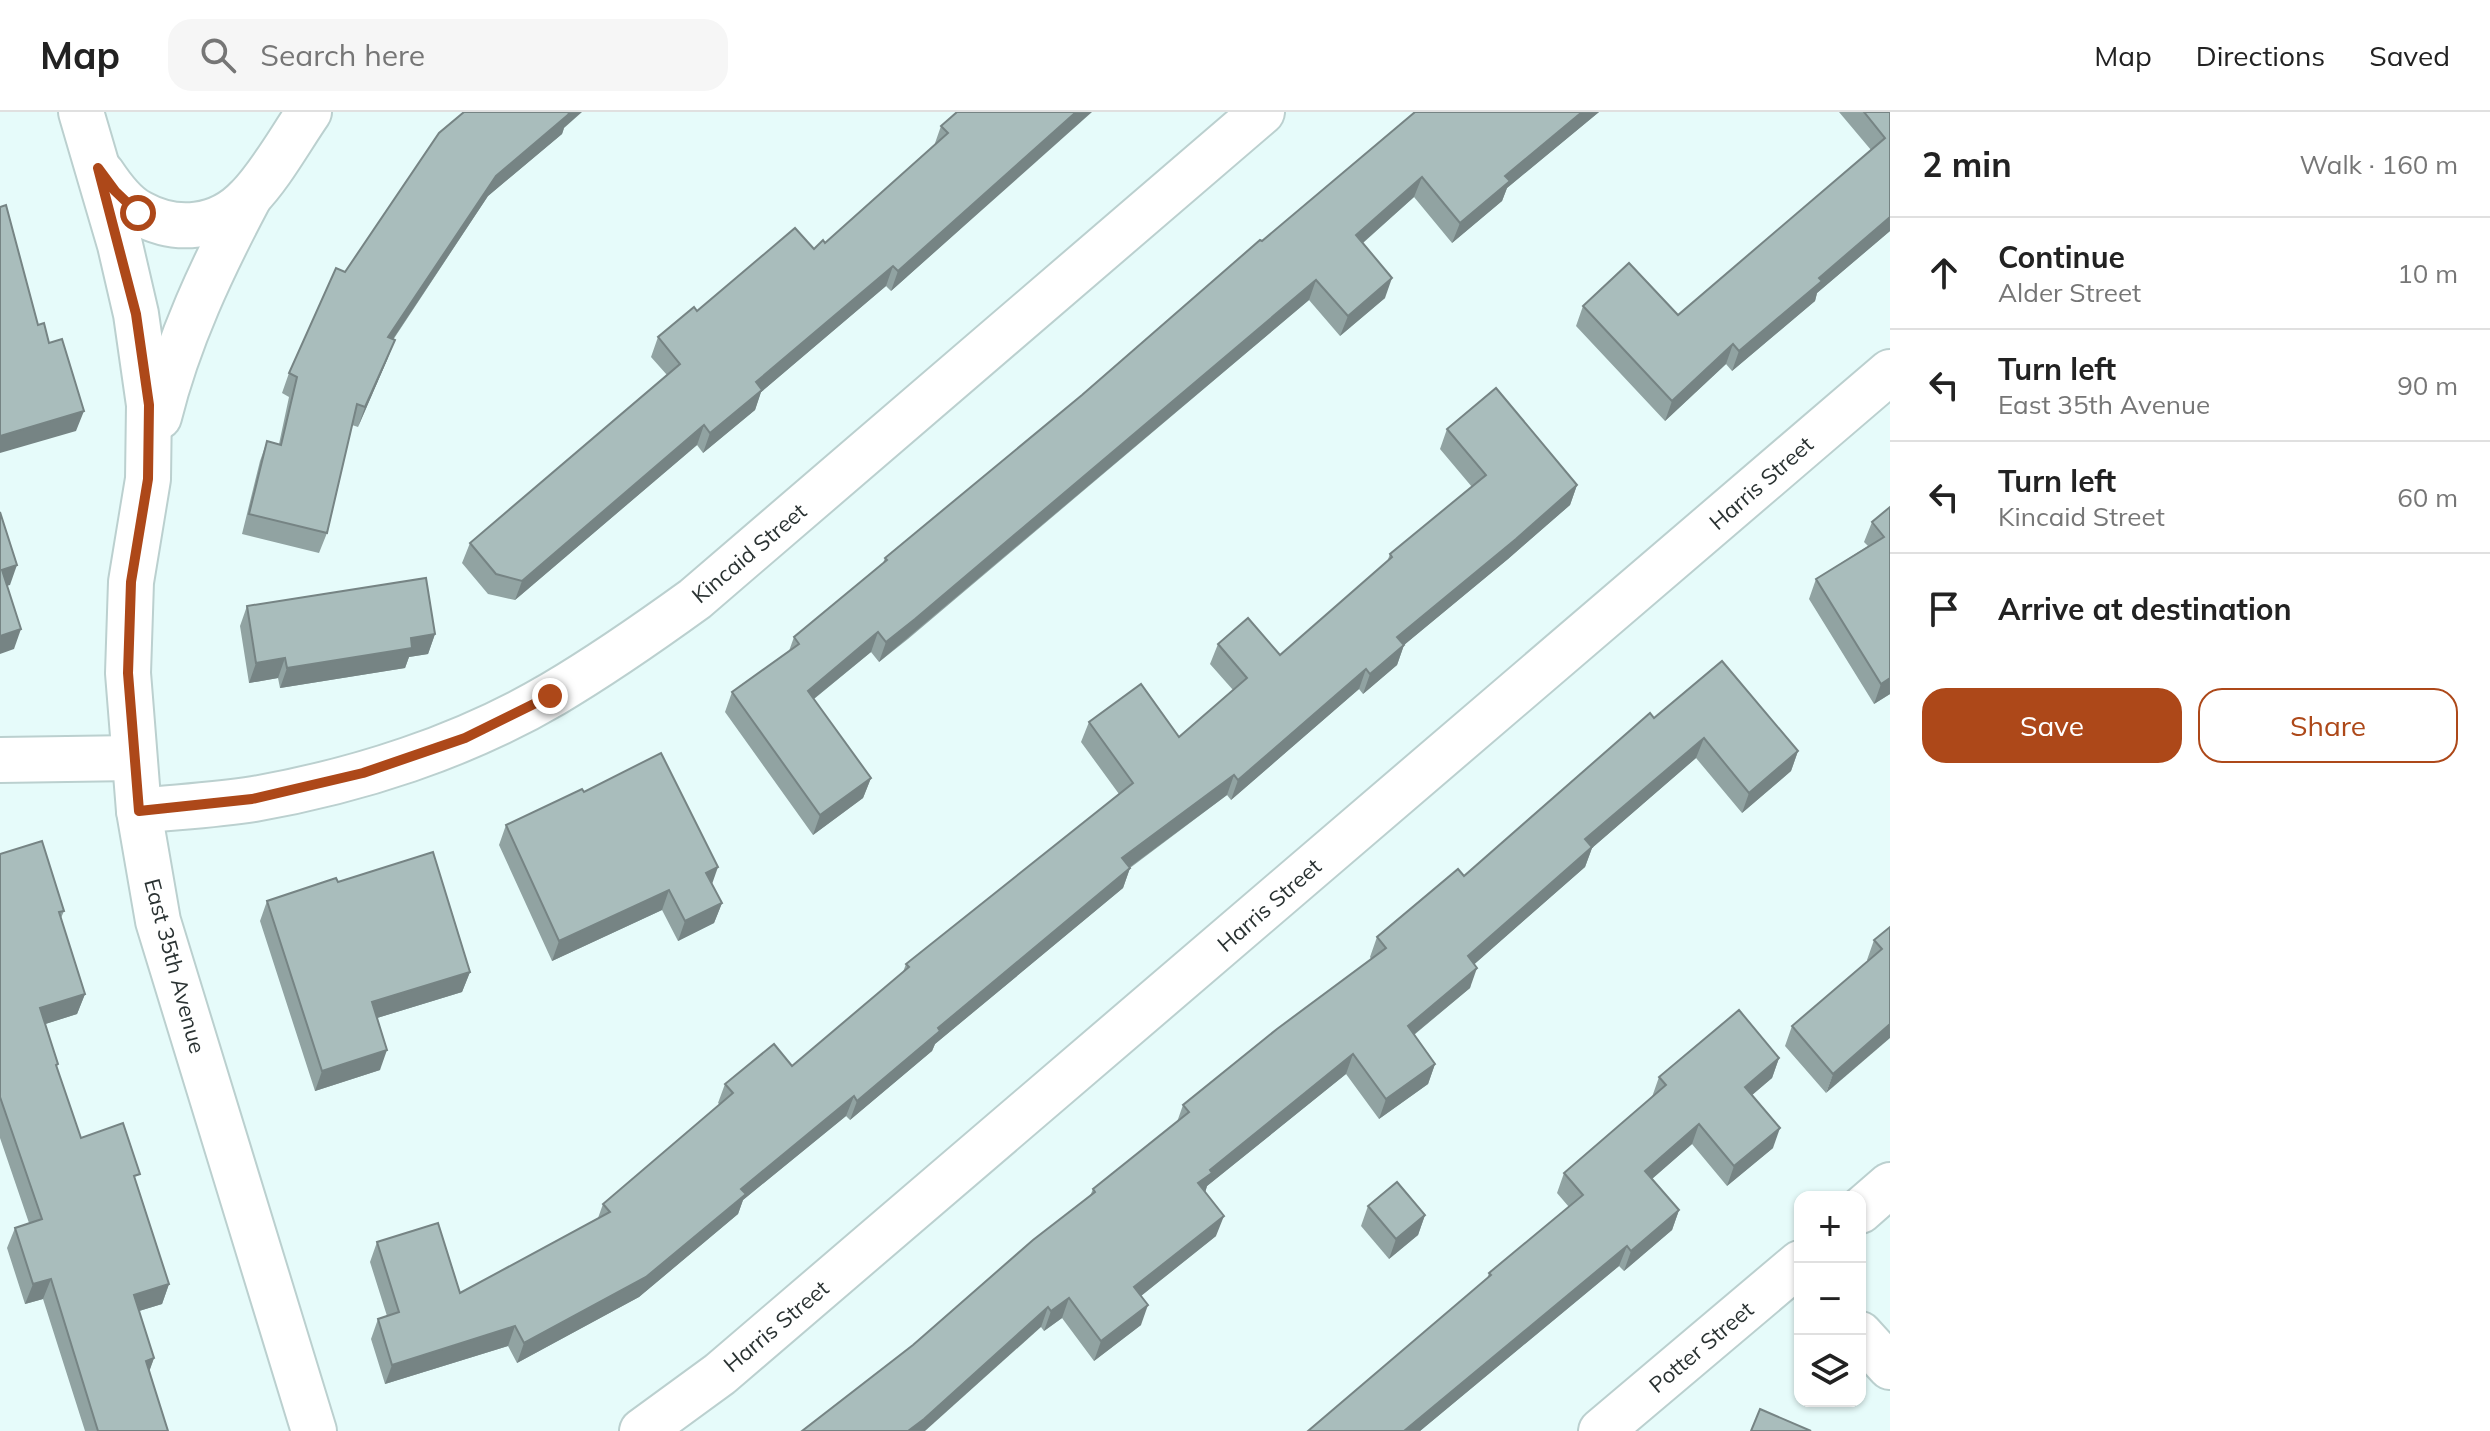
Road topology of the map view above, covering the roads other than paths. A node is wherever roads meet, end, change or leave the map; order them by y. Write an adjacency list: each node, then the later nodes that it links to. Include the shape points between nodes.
1 (81, 112): 4 (street, East 35th Avenue)
2 (309, 112): 5 (street)
3 (1262, 112): 10 (street, Kincaid Street, via 695,599 563,688 465,738 363,773 252,799)
4 (98, 168): 5 (street, via 138,213 163,223 185,227 219,218); 7 (street, East 35th Avenue, via 144,354)
5 (249, 198): 7 (street, via 224,244 170,375)
6 (1890, 372): 17 (street, Harris Street, via 731,1364)
7 (148, 479): 8 (street, East 35th Avenue, via 131,582 128,673)
8 (134, 758): 9 (street); 10 (street, East 35th Avenue)
9 (0, 760)
10 (139, 811): 16 (street, East 35th Avenue, via 169,964)
11 (1890, 1185): 12 (street)
12 (1866, 1206)
13 (1794, 1269): 18 (street, Potter Street)
14 (1861, 1335): 15 (street)
15 (1890, 1367)
16 (314, 1431)
17 (642, 1431)
18 (1601, 1431)

